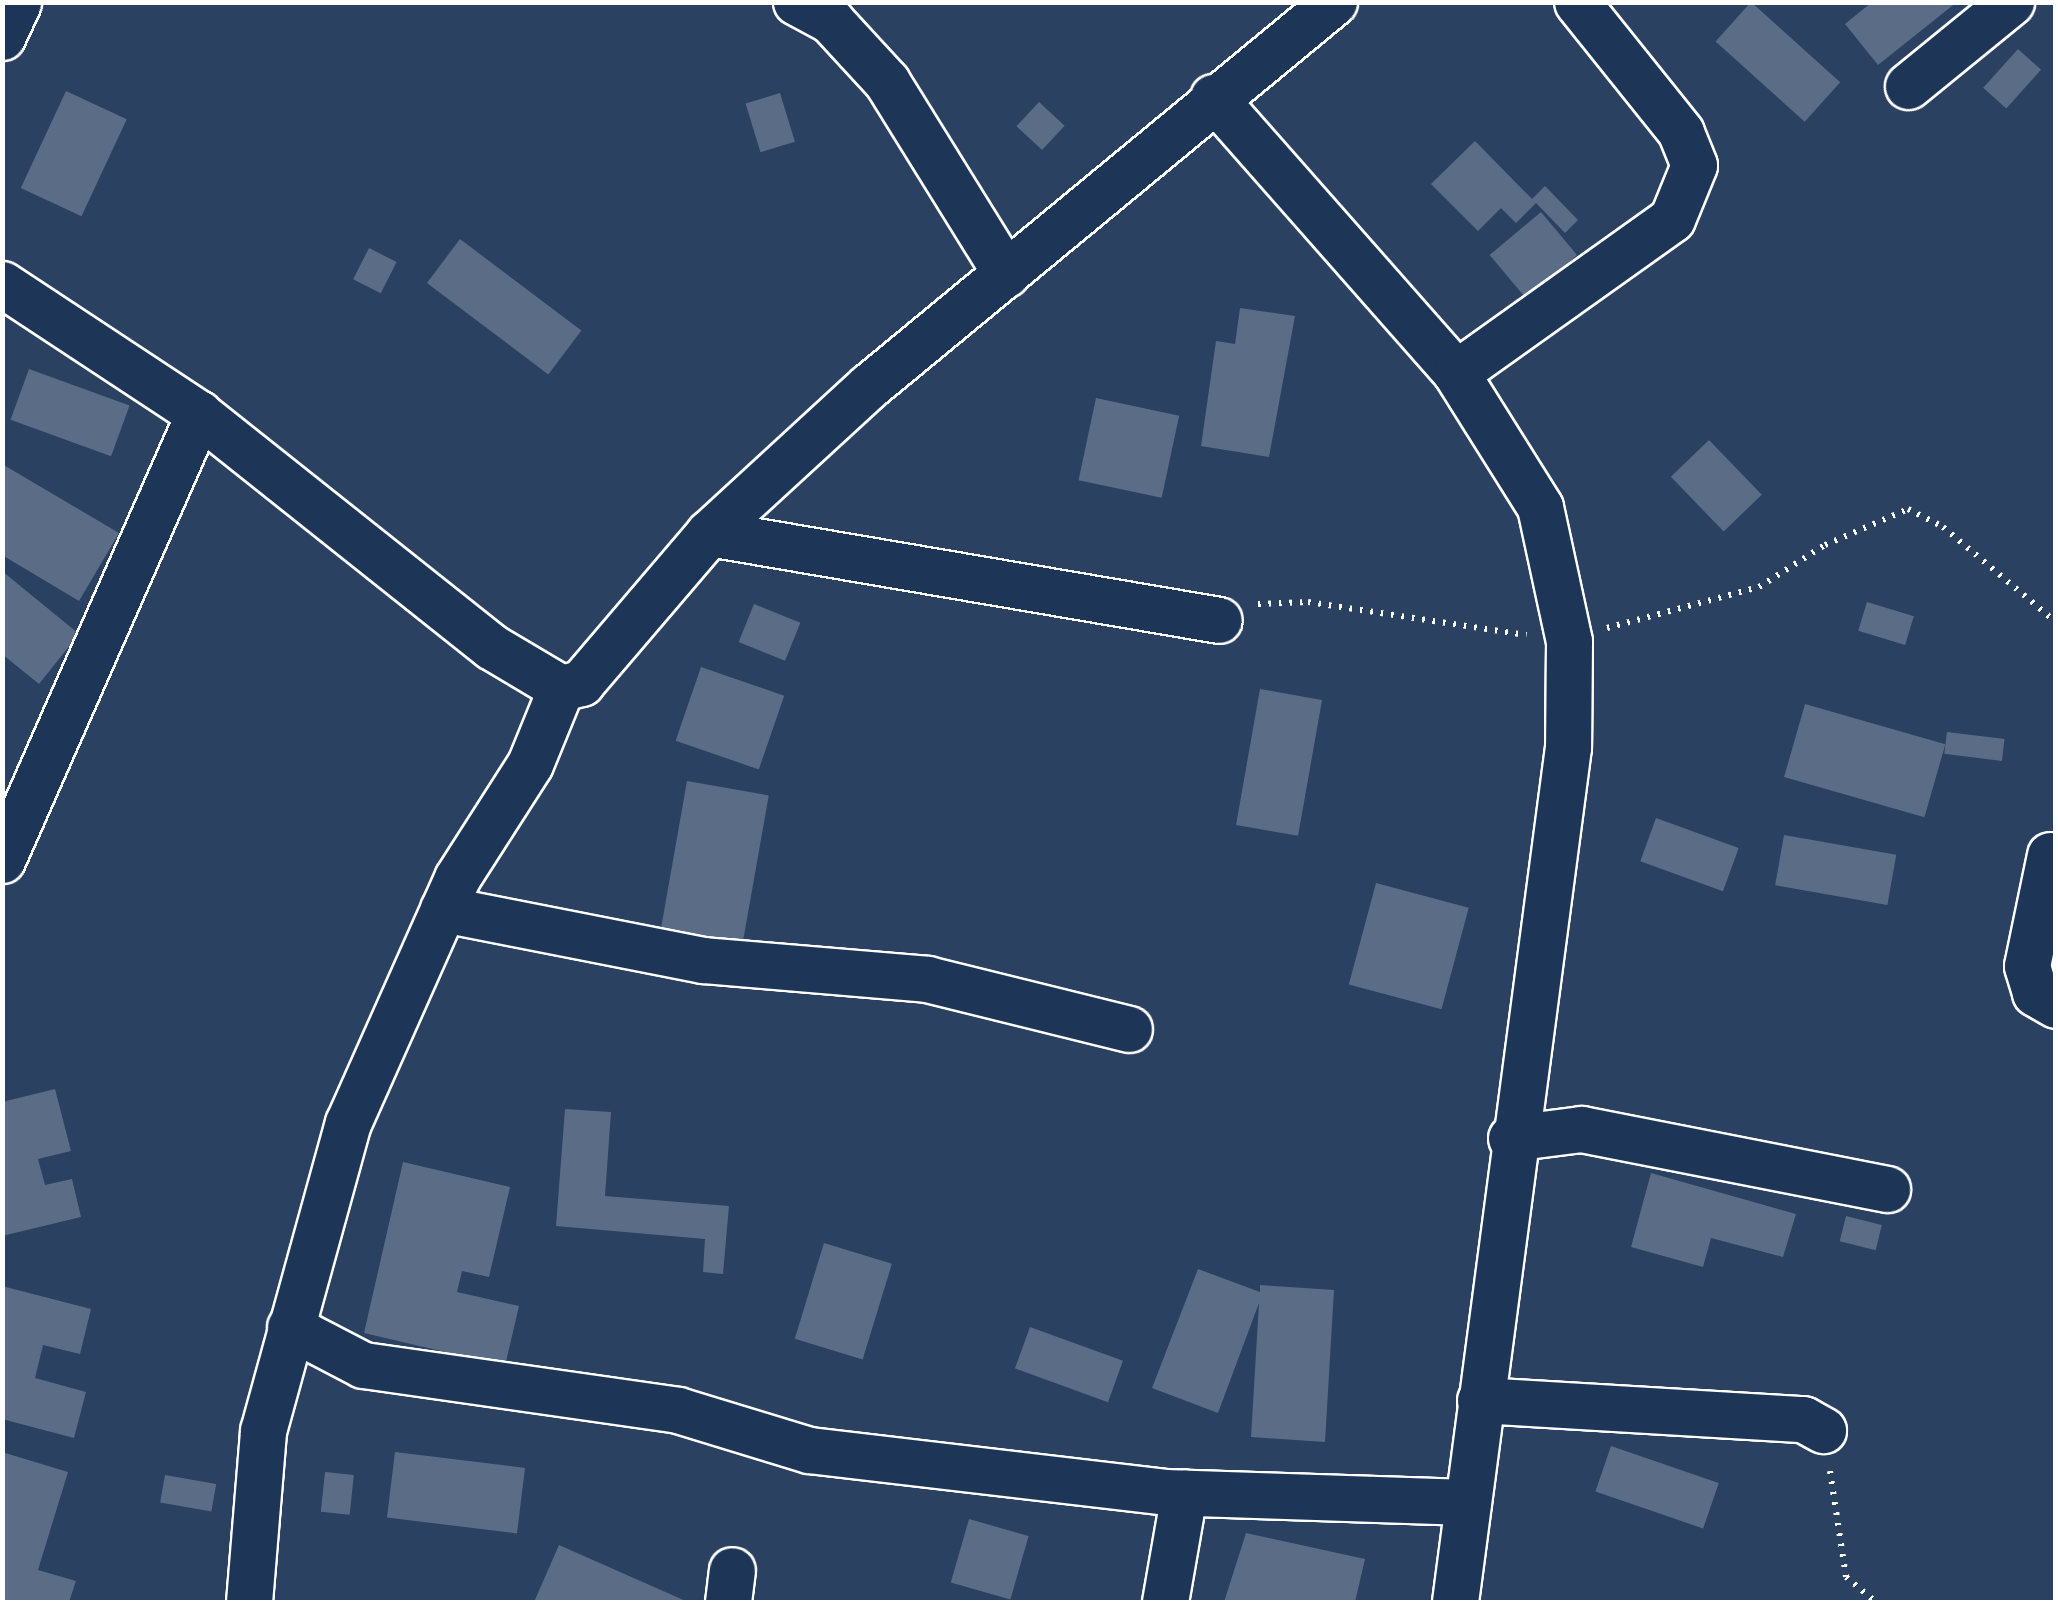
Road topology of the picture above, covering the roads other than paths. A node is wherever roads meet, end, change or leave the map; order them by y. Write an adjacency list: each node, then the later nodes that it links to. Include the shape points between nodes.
1 (18, 2): 6 (street)
2 (796, 2): 9 (street, via 831,20 888,82)
3 (1334, 2): 8 (street)
4 (1577, 2): 11 (street, via 1681,132 1694,165 1672,219)
5 (2011, 2): 7 (street)
6 (2, 38)
7 (1908, 86)
8 (1213, 97): 9 (street); 11 (street)
9 (1006, 274): 13 (street)
10 (2, 284): 12 (street)
11 (1456, 374): 21 (street, via 1540,507 1569,640 1568,746)
12 (200, 414): 15 (street, via 492,647); 17 (street)
13 (709, 534): 14 (street); 15 (street, via 581,684)
14 (1219, 620)
15 (562, 688): 18 (street, via 530,764)
16 (2050, 855): 19 (street, via 2027,966 2035,993)
17 (2, 860)
18 (443, 910): 20 (street, via 702,960 927,979); 23 (street, via 348,1123)
19 (2056, 1005)
20 (1129, 1029)
21 (1510, 1138): 22 (street, via 1581,1129); 24 (street)
22 (1887, 1189)
23 (290, 1328): 26 (street, via 362,1365 678,1410 809,1450); 28 (street, via 263,1431)
24 (1480, 1400): 25 (street, via 1803,1418); 27 (street)
25 (1823, 1430)
26 (1184, 1492): 27 (street); 29 (street)
27 (1468, 1502): 30 (street)
28 (249, 1602)
29 (1165, 1602)
30 (1456, 1602)

